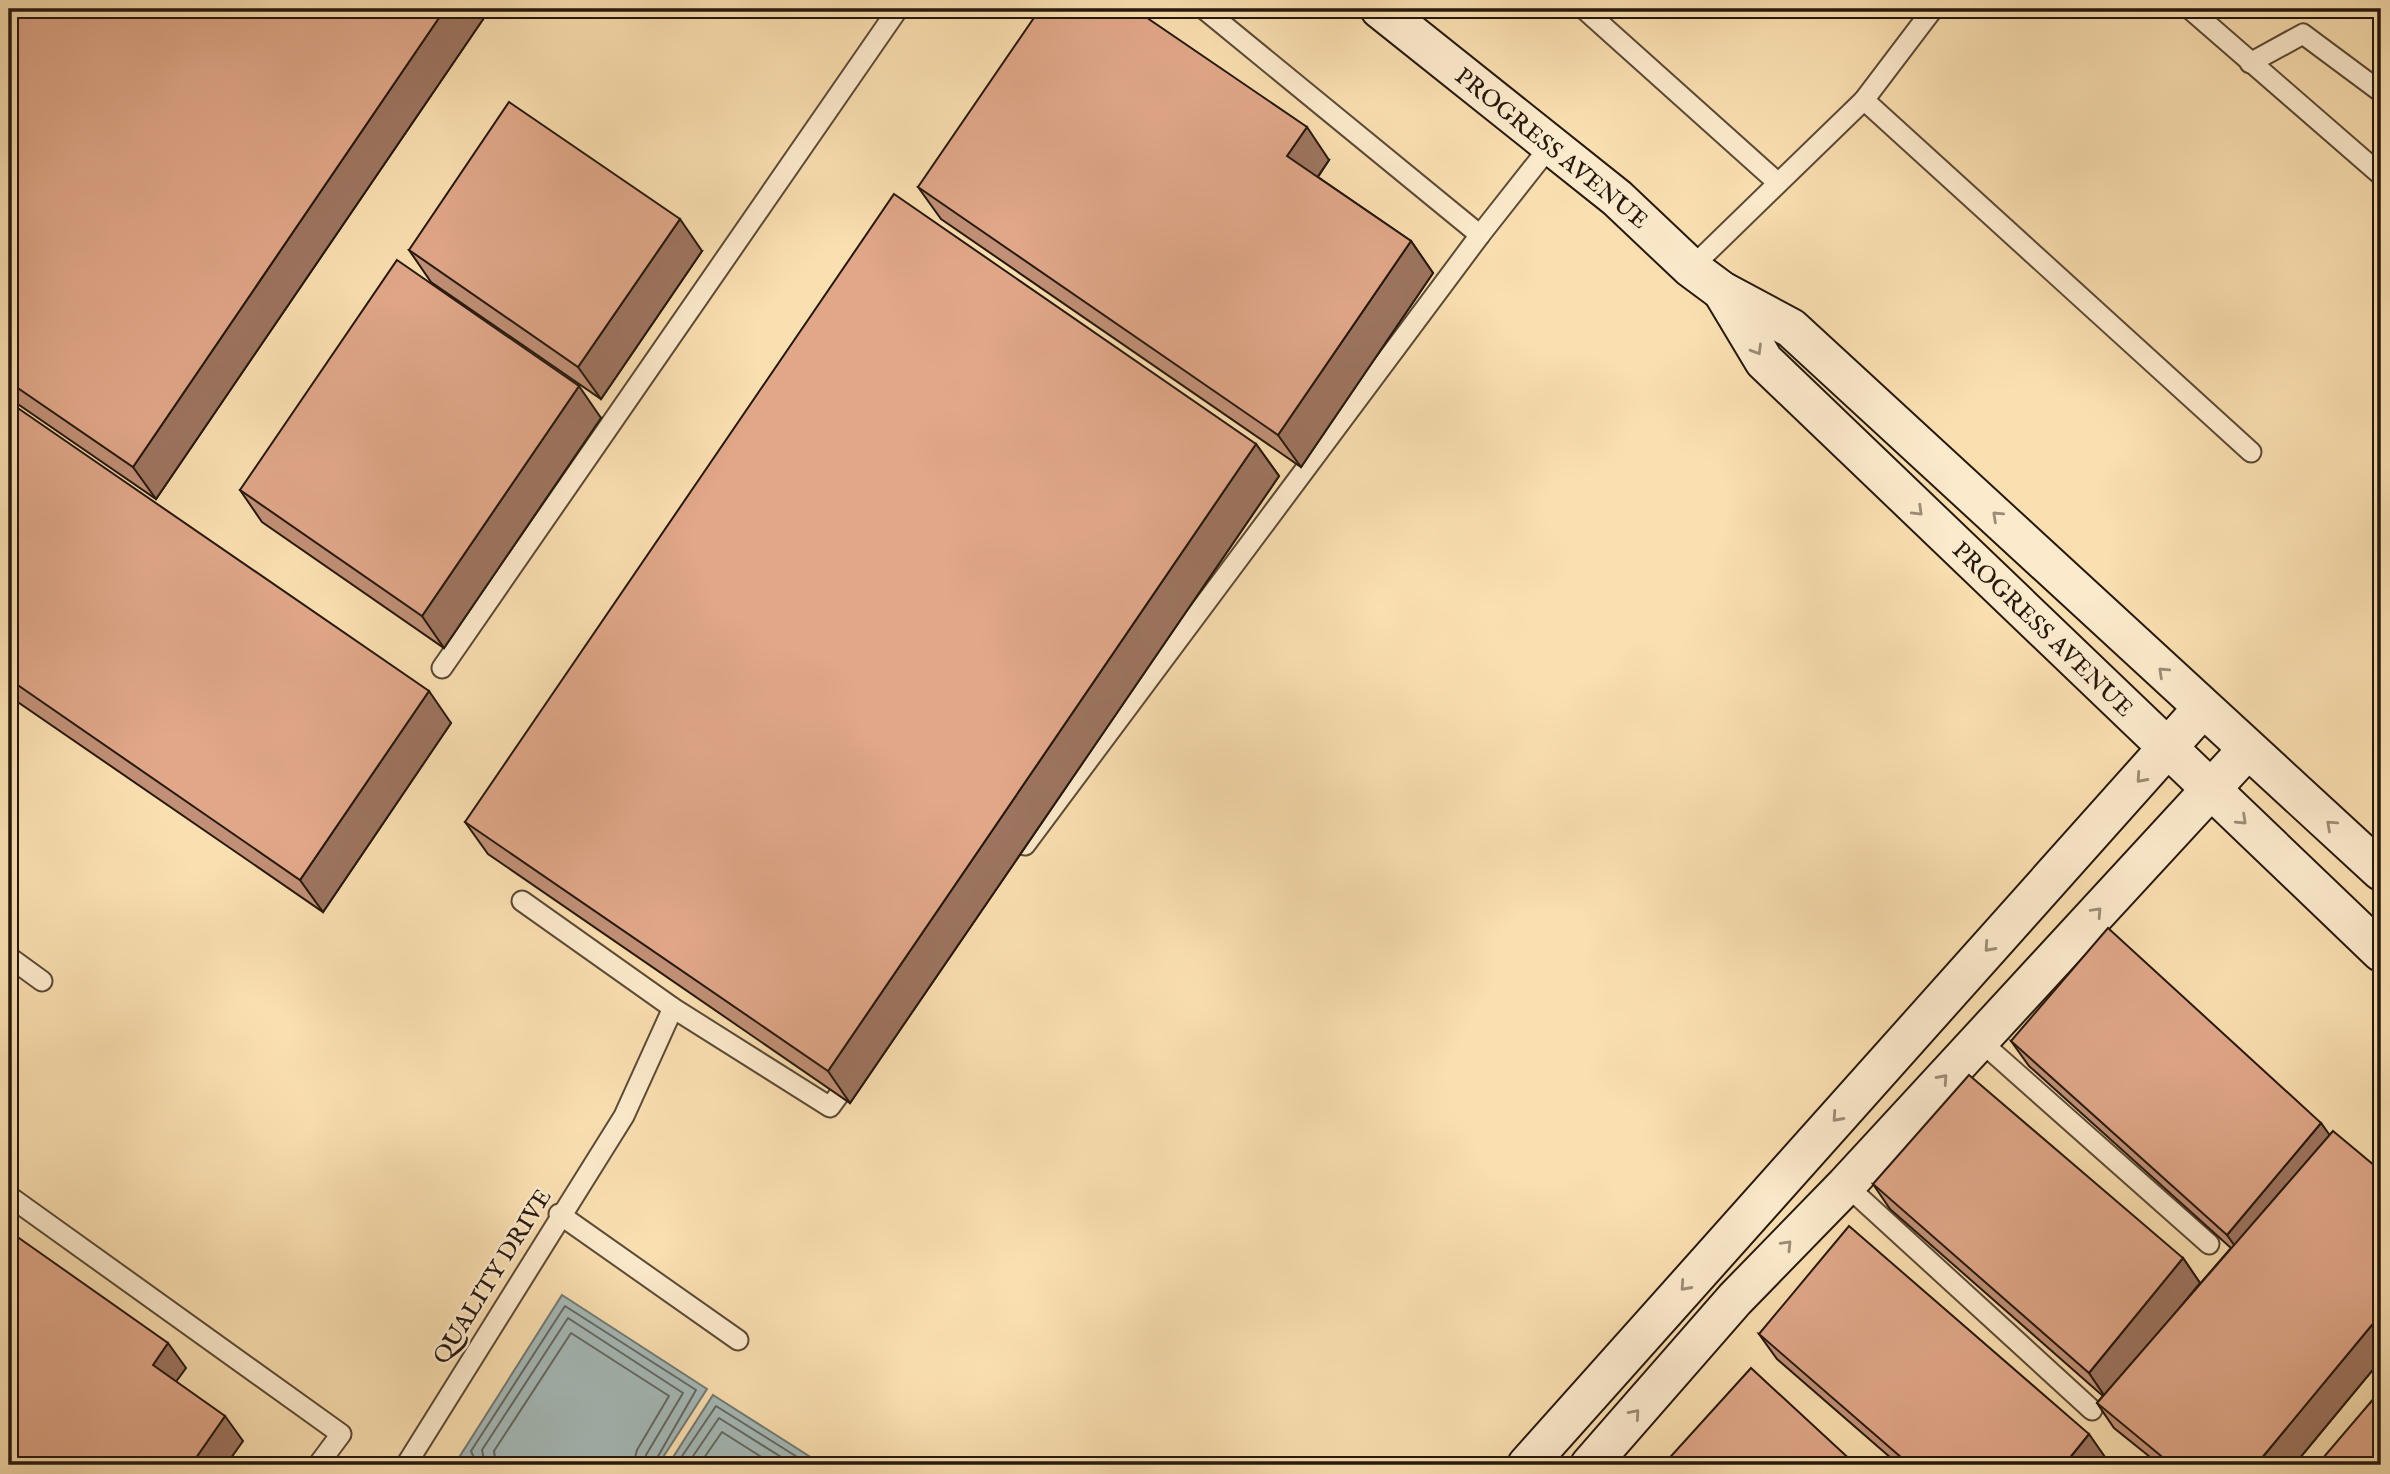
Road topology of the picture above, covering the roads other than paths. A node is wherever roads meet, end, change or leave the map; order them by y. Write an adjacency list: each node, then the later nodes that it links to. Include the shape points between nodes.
1 (898, 9): 17 (lane)
2 (1204, 9): 13 (lane)
3 (1380, 9): 10 (street, PROGRESS AVENUE)
4 (1584, 9): 12 (lane)
5 (1933, 9): 9 (lane)
6 (2190, 9): 7 (lane)
7 (2250, 63): 8 (lane, via 2303,34); 11 (lane)
8 (2381, 92)
9 (1864, 100): 12 (lane); 16 (lane)
10 (1552, 145): 13 (lane); 14 (street, PROGRESS AVENUE)
11 (2381, 175)
12 (1778, 183): 14 (lane)
13 (1480, 235): 22 (lane)
14 (1691, 268): 15 (street, PROGRESS AVENUE)
15 (1722, 291): 18 (street, PROGRESS AVENUE, one-way to 15, via 1791,328); 19 (street, PROGRESS AVENUE, one-way to 19, via 1765,361)
16 (2251, 452)
17 (442, 668)
18 (2202, 709): 19 (street); 20 (street, PROGRESS AVENUE)
19 (2167, 749): 21 (street, PROGRESS AVENUE); 39 (street, one-way to 39)
20 (2247, 750): 21 (street); 23 (street, PROGRESS AVENUE, one-way to 20)
21 (2211, 790): 25 (street, PROGRESS AVENUE, one-way to 25); 29 (street, one-way to 21)
22 (1013, 862)
23 (2381, 871)
24 (522, 901): 28 (lane)
25 (2381, 952)
26 (9, 957): 27 (lane)
27 (42, 981)
28 (673, 1008): 30 (lane, via 830,1107); 33 (lane, QUALITY DRIVE, via 624,1116)
29 (1979, 1040): 31 (street, one-way to 29); 34 (lane)
30 (863, 1063)
31 (1846, 1185): 36 (lane); 40 (street, one-way to 31, via 1735,1299)
32 (9, 1196): 37 (lane, via 341,1434)
33 (559, 1214): 35 (lane); 38 (lane, QUALITY DRIVE)
34 (2209, 1244)
35 (738, 1340)
36 (2092, 1410)
37 (318, 1465)
38 (405, 1465)
39 (1527, 1465)
40 (1590, 1465)

